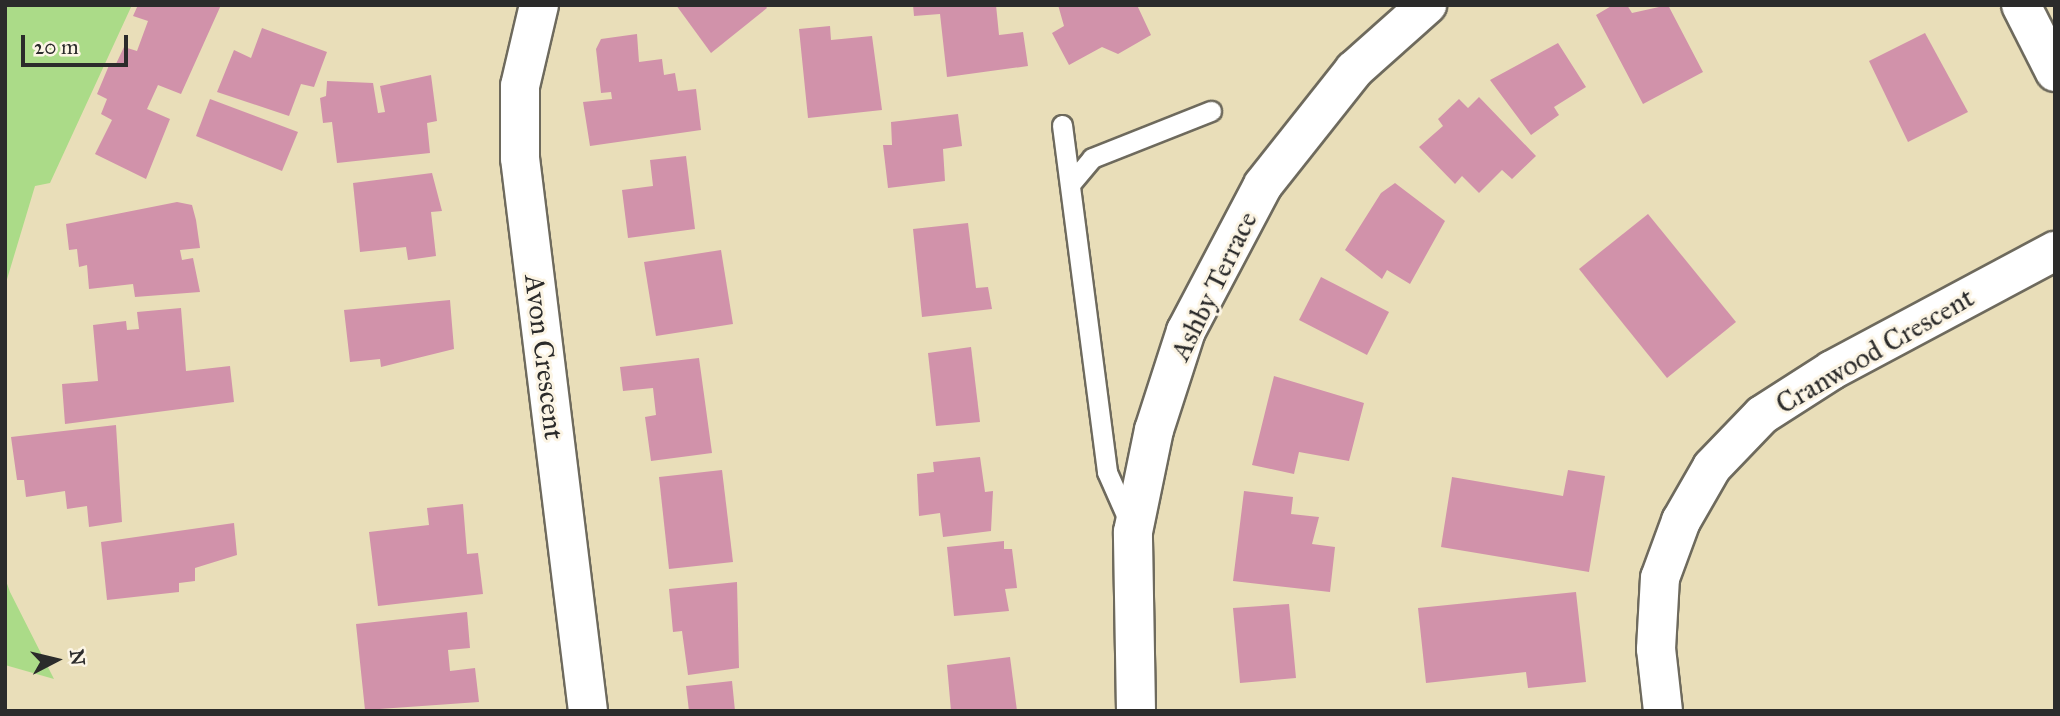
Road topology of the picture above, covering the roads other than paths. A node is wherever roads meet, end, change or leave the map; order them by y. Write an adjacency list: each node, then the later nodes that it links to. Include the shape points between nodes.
1 (539, 5): 10 (street, Avon Crescent, via 520,86 520,158)
2 (1427, 5): 9 (street, Ashby Terrace, via 1354,70 1264,185 1186,331 1154,430)
3 (2021, 5): 4 (street)
4 (2055, 72)
5 (1211, 111): 7 (lane, via 1092,158)
6 (1062, 125): 7 (lane)
7 (1072, 182): 9 (lane, via 1107,472)
8 (2055, 251): 12 (street, Cranwood Crescent, via 1832,370 1762,415 1712,467 1681,521 1660,578 1656,649)
9 (1133, 532): 11 (street, Ashby Terrace)
10 (588, 711)
11 (1136, 711)
12 (1663, 711)

